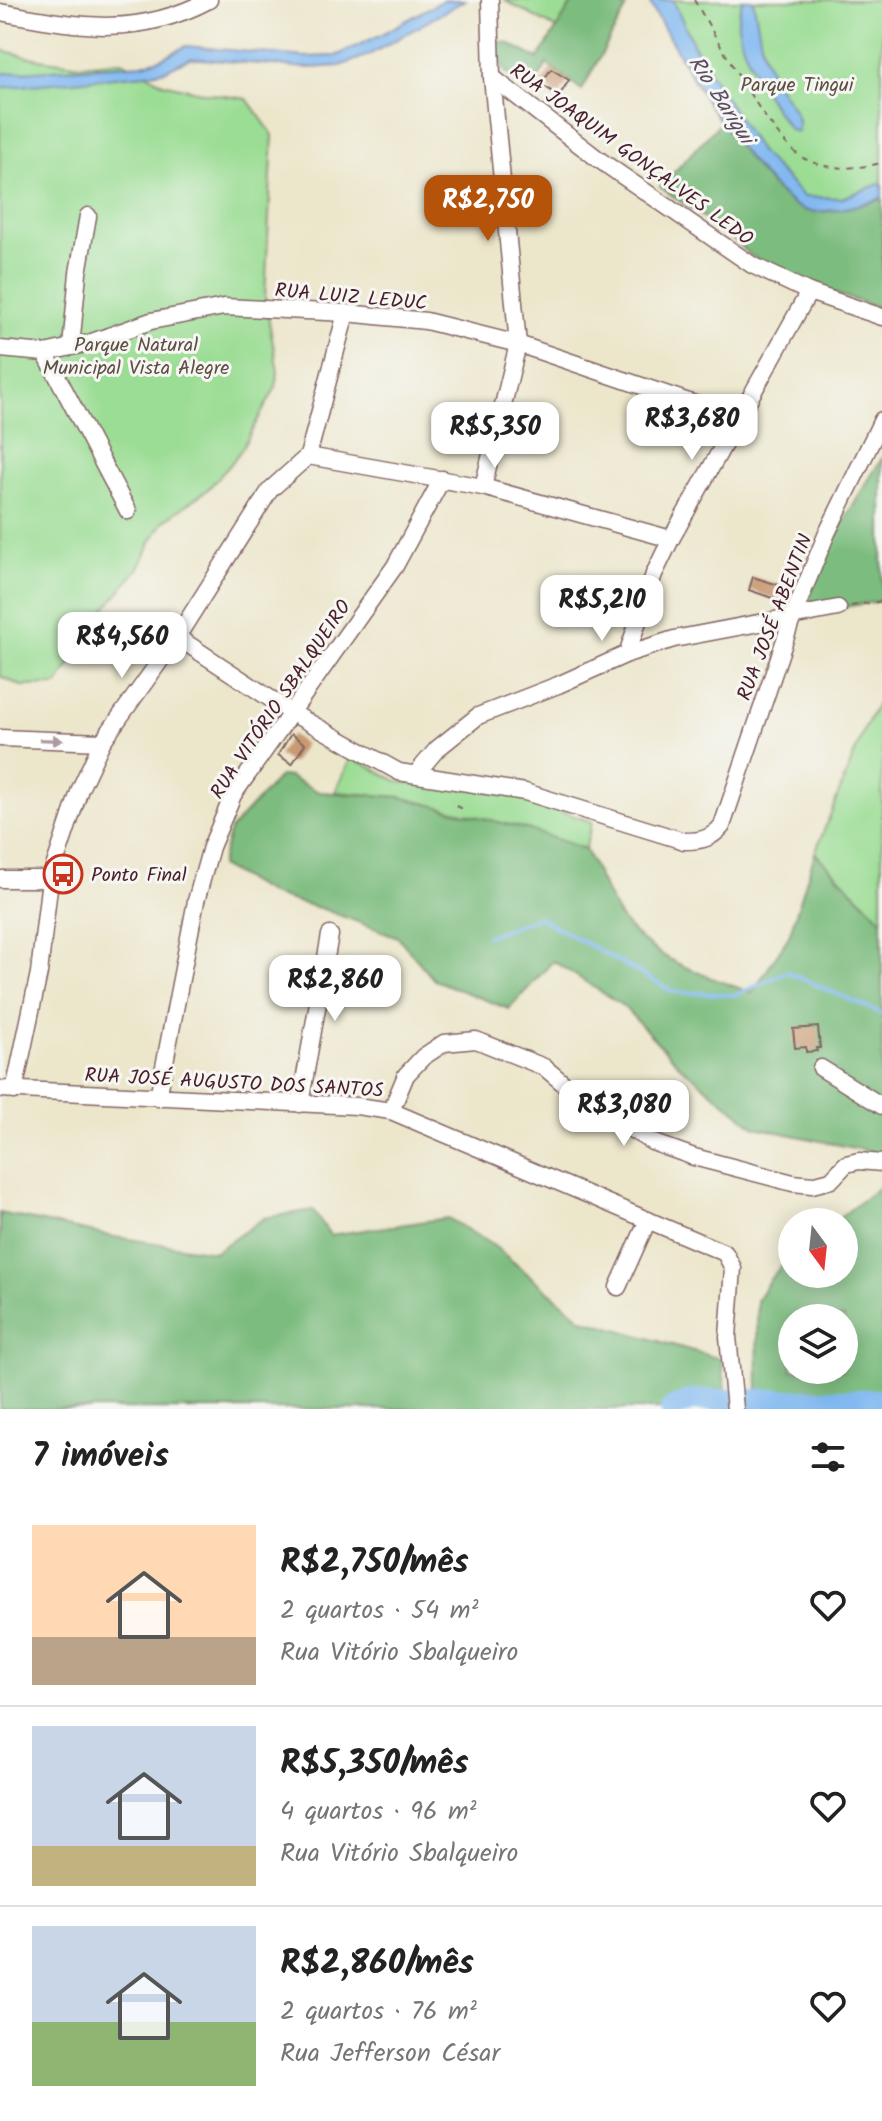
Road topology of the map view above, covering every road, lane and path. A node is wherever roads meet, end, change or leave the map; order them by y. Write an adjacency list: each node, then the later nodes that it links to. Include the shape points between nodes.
1 (209, 0): 4 (street, via 171,17 129,25 85,27)
2 (490, 0): 5 (street)
3 (694, 0): 7 (path, via 788,147 823,166)
4 (0, 12)
5 (492, 77): 9 (street, RUA JOAQUIM GONÇALVES LEDO, via 598,159 752,265); 12 (street)
6 (882, 154): 7 (path)
7 (881, 163)
8 (88, 216): 13 (street)
9 (809, 292): 11 (street, RUA JOAQUIM GONÇALVES LEDO); 16 (street)
10 (346, 313): 12 (street, RUA LUIZ LEDUC, via 426,321); 13 (street, RUA LUIZ LEDUC, via 224,307 151,321); 18 (street)
11 (882, 317)
12 (518, 344): 16 (street, RUA LUIZ LEDUC); 20 (street)
13 (71, 347): 15 (street, RUA LUIZ LEDUC)
14 (0, 349): 15 (street, RUA LUIZ LEDUC)
15 (45, 353): 21 (street)
16 (739, 419): 22 (street)
17 (882, 420): 25 (street, RUA JOSÉ ABENTIN)
18 (308, 456): 19 (street); 26 (street, via 270,490)
19 (442, 479): 20 (street); 28 (street, RUA VITÓRIO SBALQUEIRO, via 395,566)
20 (483, 487): 22 (street)
21 (128, 511)
22 (671, 539): 27 (street)
23 (882, 601): 24 (path)
24 (838, 608): 25 (street)
25 (793, 616): 27 (street, via 674,639); 31 (street, RUA JOSÉ ABENTIN, via 722,826 702,841 684,841 525,792)
26 (177, 637): 28 (street); 30 (street)
27 (627, 654): 31 (street, via 478,716)
28 (292, 713): 31 (street, via 384,767); 39 (street, RUA VITÓRIO SBALQUEIRO, via 233,795 211,847)
29 (0, 738): 30 (street, one-way to 30)
30 (102, 742): 35 (street)
31 (416, 774)
32 (456, 806): 33 (path)
33 (460, 810)
34 (0, 879): 35 (street)
35 (50, 879): 38 (street, via 39,973)
36 (330, 935): 40 (street)
37 (821, 1068): 41 (street)
38 (7, 1090): 39 (street, RUA JOSÉ AUGUSTO DOS SANTOS)
39 (158, 1098): 40 (street, RUA JOSÉ AUGUSTO DOS SANTOS)
40 (300, 1104): 42 (street, RUA JOSÉ AUGUSTO DOS SANTOS)
41 (882, 1106)
42 (391, 1111): 43 (street, via 406,1075 423,1057 444,1043 476,1040 544,1067 583,1100 652,1142 694,1157 812,1185 831,1180 846,1164); 44 (street, RUA JOSÉ AUGUSTO DOS SANTOS)
43 (882, 1163)
44 (648, 1220): 45 (street); 46 (street, RUA JOSÉ AUGUSTO DOS SANTOS, via 725,1253 733,1268 728,1337)
45 (618, 1287)
46 (735, 1409)

